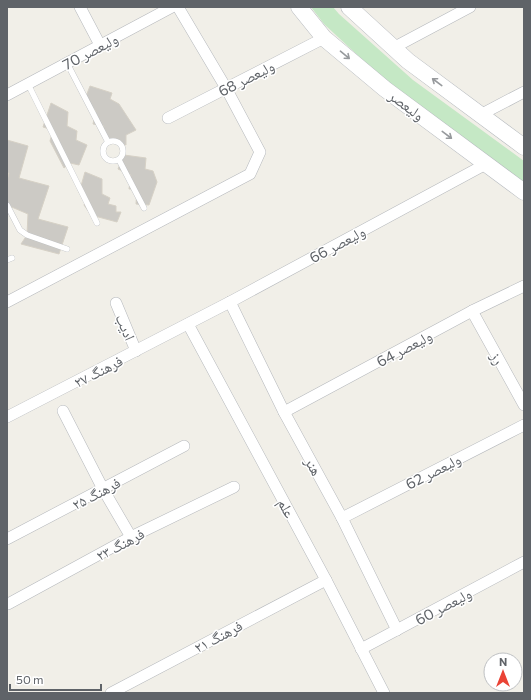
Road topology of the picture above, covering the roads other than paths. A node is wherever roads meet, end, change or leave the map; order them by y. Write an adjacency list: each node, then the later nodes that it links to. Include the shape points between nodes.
1 (80, 7): 8 (street)
2 (172, 7): 8 (street, ولیعصر 70)
3 (178, 7): 12 (street)
4 (299, 7): 7 (main road, ولیعصر)
5 (349, 7): 9 (main road)
6 (470, 7): 9 (street)
7 (324, 38): 12 (street, ولیعصر 68); 20 (main road, ولیعصر, one-way to 20, via 385,89)
8 (100, 46): 10 (street, ولیعصر 70)
9 (393, 48): 15 (main road, one-way to 9)
10 (67, 63): 11 (street, ولیعصر 70); 17 (lane)
11 (28, 84): 14 (street, ولیعصر 70); 24 (lane)
12 (226, 88): 16 (street, ولیعصر 68); 27 (street, via 260,152 250,174)
13 (524, 92): 15 (street)
14 (7, 95)
15 (480, 115): 18 (main road)
16 (168, 118)
17 (108, 142): 19 (lane, via 117,142 123,148); 19 (lane, via 102,150 105,159 115,162)
18 (524, 147)
19 (119, 160): 23 (lane)
20 (486, 164): 21 (main road, ولیعصر); 28 (street, ولیعصر 66)
21 (524, 192)
22 (7, 205): 25 (lane, via 20,230 27,235)
23 (144, 208)
24 (98, 223)
25 (67, 249)
26 (524, 286): 30 (street, ولیعصر 64)
27 (7, 302)
28 (230, 302): 31 (street, ولیعصر 66); 35 (street, هنر)
29 (116, 303): 32 (street, ادیب)
30 (472, 311): 33 (street, رز); 35 (street, ولیعصر 64)
31 (188, 324): 32 (street, فرهنگ ۲۷); 45 (street, علم)
32 (136, 351): 36 (street, فرهنگ ۲۷)
33 (524, 405)
34 (63, 411): 40 (street)
35 (284, 412): 41 (street, هنر)
36 (7, 417)
37 (524, 425): 41 (street, ولیعصر 62)
38 (184, 446): 40 (street, فرهنگ ۲۵)
39 (234, 487): 42 (street, فرهنگ ۲۳)
40 (104, 489): 42 (street); 43 (street, فرهنگ ۲۵)
41 (342, 518): 47 (street, هنر)
42 (131, 537): 46 (street, فرهنگ ۲۳)
43 (7, 539)
44 (524, 562): 47 (street, ولیعصر 60)
45 (326, 580): 48 (street, علم); 50 (street, فرهنگ ۲۱)
46 (8, 604)
47 (397, 630): 48 (street, ولیعصر 60)
48 (361, 649): 49 (street, علم)
49 (380, 692)
50 (111, 693)

